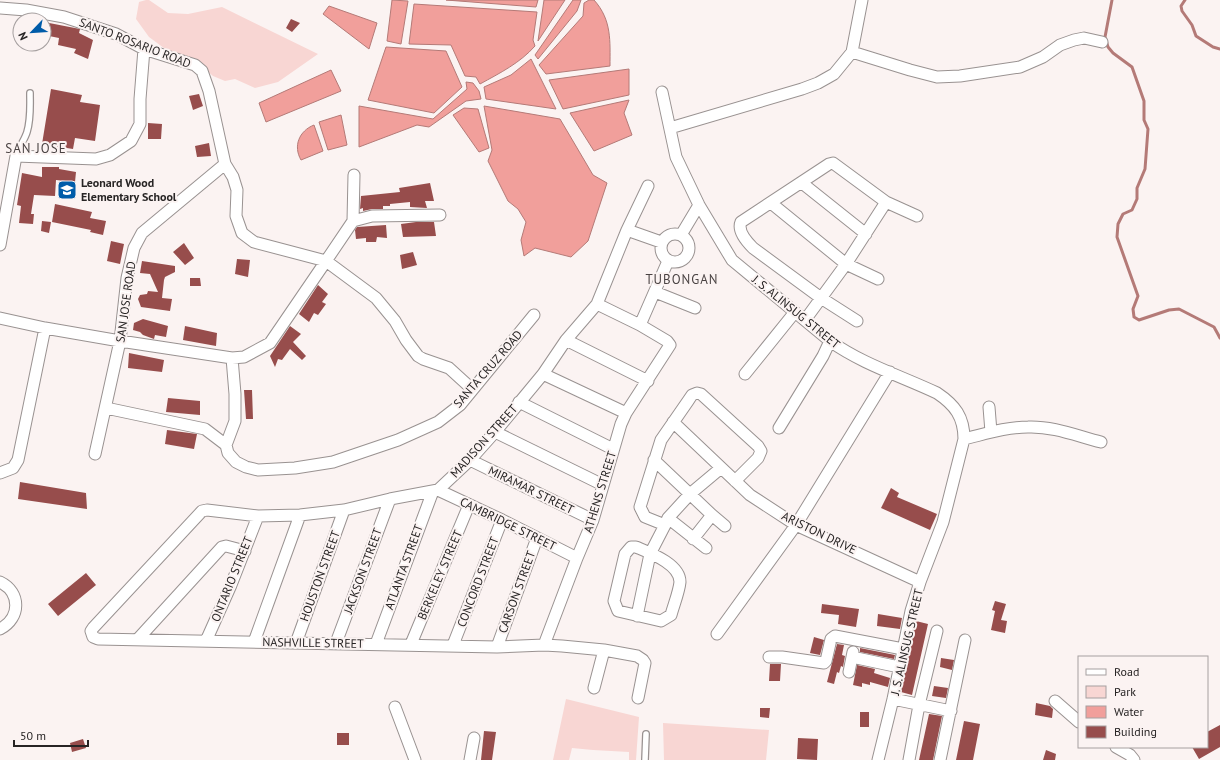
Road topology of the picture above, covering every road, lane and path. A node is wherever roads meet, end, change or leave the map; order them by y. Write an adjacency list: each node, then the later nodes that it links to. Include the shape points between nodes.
1 (862, 0): 5 (street)
2 (0, 8): 4 (street, SANTO ROSARIO ROAD, via 64,16 116,34)
3 (1102, 42): 5 (street, via 1084,38 1074,40 1020,67 937,77)
4 (144, 49): 9 (street, via 140,124 131,141 110,155 96,159); 10 (street, SANTO ROSARIO ROAD, via 195,65 202,71 210,91)
5 (852, 52): 8 (street, via 834,74 802,89)
6 (662, 92): 8 (street, J. S. ALINSUG STREET)
7 (30, 93): 9 (lane, via 27,133)
8 (670, 128): 17 (street, J. S. ALINSUG STREET, via 676,157)
9 (16, 156): 14 (street)
10 (225, 164): 26 (street, SANTO ROSARIO ROAD, via 237,190 236,216 242,233 254,242); 42 (street, SAN JOSE ROAD, via 142,233 134,248 127,278)
11 (354, 175): 20 (street)
12 (802, 183): 15 (street, via 833,163); 16 (street); 23 (street)
13 (648, 186): 21 (street, MADISON STREET)
14 (4, 200): 25 (street)
15 (886, 202): 19 (street); 23 (street)
16 (771, 203): 28 (street); 31 (street, via 741,222 740,230 753,248)
17 (699, 205): 22 (street); 34 (street, J. S. ALINSUG STREET, via 732,260)
18 (440, 215): 20 (street, via 372,216)
19 (917, 216)
20 (352, 221): 26 (street)
21 (627, 230): 24 (street); 32 (street, MADISON STREET)
22 (681, 234): 24 (street, via 666,236); 27 (street, via 690,247 688,255 676,263)
23 (866, 234): 28 (street)
24 (661, 242): 27 (street, via 660,249)
25 (0, 245)
26 (326, 261): 44 (street, via 270,343 244,357); 49 (street, via 376,298 418,356 449,368)
27 (668, 261): 30 (street)
28 (846, 264): 29 (street); 31 (street)
29 (878, 278)
30 (655, 292): 33 (street); 39 (street)
31 (821, 298): 37 (street); 38 (street)
32 (596, 304): 39 (street); 41 (street, MADISON STREET)
33 (695, 308)
34 (795, 312): 37 (street, J. S. ALINSUG STREET); 47 (street)
35 (534, 315): 49 (street, SANTA CRUZ ROAD)
36 (0, 318): 40 (street)
37 (805, 320): 43 (street, J. S. ALINSUG STREET)
38 (857, 321)
39 (640, 325): 48 (street, ATHENS STREET, via 669,343)
40 (45, 328): 42 (street); 66 (street, via 18,460 12,468)
41 (566, 340): 46 (street, MADISON STREET); 48 (street)
42 (120, 341): 44 (street); 52 (street, SAN JOSE ROAD)
43 (830, 341): 45 (street, J. S. ALINSUG STREET, via 845,352); 55 (street)
44 (232, 358): 60 (street, via 235,421)
45 (890, 372): 58 (street, J. S. ALINSUG STREET, via 945,398 962,419); 80 (street)
46 (543, 374): 50 (street, MADISON STREET); 53 (street)
47 (745, 374)
48 (648, 381): 53 (street, ATHENS STREET)
49 (472, 389): 60 (street, SANTA CRUZ ROAD, via 460,405 438,422 398,440 333,462 258,470 236,462 228,453)
50 (519, 402): 56 (street, MADISON STREET); 61 (street)
51 (989, 406): 57 (street)
52 (106, 408): 60 (street, SANTA CRUZ ROAD, via 205,429); 62 (street, SAN JOSE ROAD)
53 (626, 413): 61 (street, ATHENS STREET)
54 (673, 422): 64 (street, via 661,440); 65 (street, ARISTON DRIVE); 67 (street, via 692,395 701,394 758,446 761,454)
55 (779, 428)
56 (495, 432): 63 (street, MADISON STREET); 68 (street)
57 (991, 432): 58 (street); 59 (street, via 1028,427 1045,428)
58 (964, 439): 89 (street, J. S. ALINSUG STREET, via 943,522)
59 (1101, 442)
60 (226, 445)
61 (613, 448): 68 (street, ATHENS STREET)
62 (95, 454)
63 (470, 460): 69 (street, MADISON STREET); 78 (street, MIRAMAR STREET)
64 (654, 460): 70 (street); 79 (street, via 640,507 645,517)
65 (721, 468): 67 (street, ARISTON DRIVE); 70 (street)
66 (0, 473)
67 (735, 481): 80 (street, ARISTON DRIVE, via 750,495)
68 (603, 485): 78 (street, ATHENS STREET)
69 (436, 491): 71 (street); 72 (street, CAMBRIDGE STREET); 100 (street, ATLANTA STREET)
70 (690, 494): 75 (street); 79 (street)
71 (390, 499): 73 (street); 99 (street, JACKSON STREET)
72 (469, 505): 77 (street, CAMBRIDGE STREET); 101 (street, BERKELEY STREET)
73 (344, 510): 74 (street); 98 (street, HOUSTON STREET)
74 (300, 515): 76 (street); 97 (street)
75 (712, 515): 81 (street); 83 (street)
76 (258, 516): 85 (street, ONTARIO STREET); 94 (street, NASHVILLE STREET, via 202,511 93,628 93,638)
77 (502, 520): 82 (street, CAMBRIDGE STREET); 102 (street, CONCORD STREET)
78 (593, 520): 87 (street, ATHENS STREET)
79 (667, 522): 83 (street); 86 (street)
80 (796, 525): 89 (street, ARISTON DRIVE); 93 (street)
81 (726, 526)
82 (537, 538): 87 (street, CAMBRIDGE STREET); 104 (street, CARSON STREET)
83 (693, 539): 84 (street)
84 (706, 548)
85 (245, 551): 94 (street, via 222,547); 96 (street, ONTARIO STREET)
86 (650, 554): 90 (street); 90 (street, via 636,547 631,547 625,554 614,601 618,611); 90 (street, via 671,565 679,576 680,583 668,618 661,621)
87 (577, 558): 103 (street, ATHENS STREET)
88 (0, 582): 91 (street, via 8,586 16,602 15,613 7,625)
89 (920, 582): 105 (street, J. S. ALINSUG STREET)
90 (637, 616)
91 (0, 629)
92 (937, 631): 114 (street)
93 (717, 634)
94 (137, 640): 96 (street, NASHVILLE STREET)
95 (965, 640): 116 (street)
96 (206, 641): 97 (street, NASHVILLE STREET)
97 (254, 642): 98 (street, NASHVILLE STREET)
98 (296, 642): 99 (street, NASHVILLE STREET)
99 (336, 643): 100 (street, NASHVILLE STREET)
100 (376, 644): 101 (street, NASHVILLE STREET)
101 (411, 644): 102 (street, NASHVILLE STREET)
102 (453, 645): 104 (street, NASHVILLE STREET)
103 (544, 645): 104 (street, NASHVILLE STREET); 106 (street, NASHVILLE STREET)
104 (497, 647)
105 (903, 649): 107 (street, via 835,636 831,639 824,663); 108 (street, J. S. ALINSUG STREET)
106 (604, 650): 110 (street); 111 (street, NASHVILLE STREET, via 637,656 643,660)
107 (769, 657)
108 (899, 667): 109 (street, via 852,654); 112 (street, J. S. ALINSUG STREET)
109 (849, 672)
110 (594, 688)
111 (638, 698)
112 (894, 699): 114 (street); 124 (street, J. S. ALINSUG STREET)
113 (1055, 701): 117 (street)
114 (919, 705): 116 (street); 125 (street)
115 (395, 707): 121 (street)
116 (951, 712): 126 (street)
117 (1078, 721)
118 (646, 734): 123 (lane)
119 (474, 738): 122 (street)
120 (1118, 748): 127 (street)
121 (415, 760)
122 (470, 760)
123 (645, 760)
124 (878, 760)
125 (909, 760)
126 (940, 760)
127 (1134, 760)

